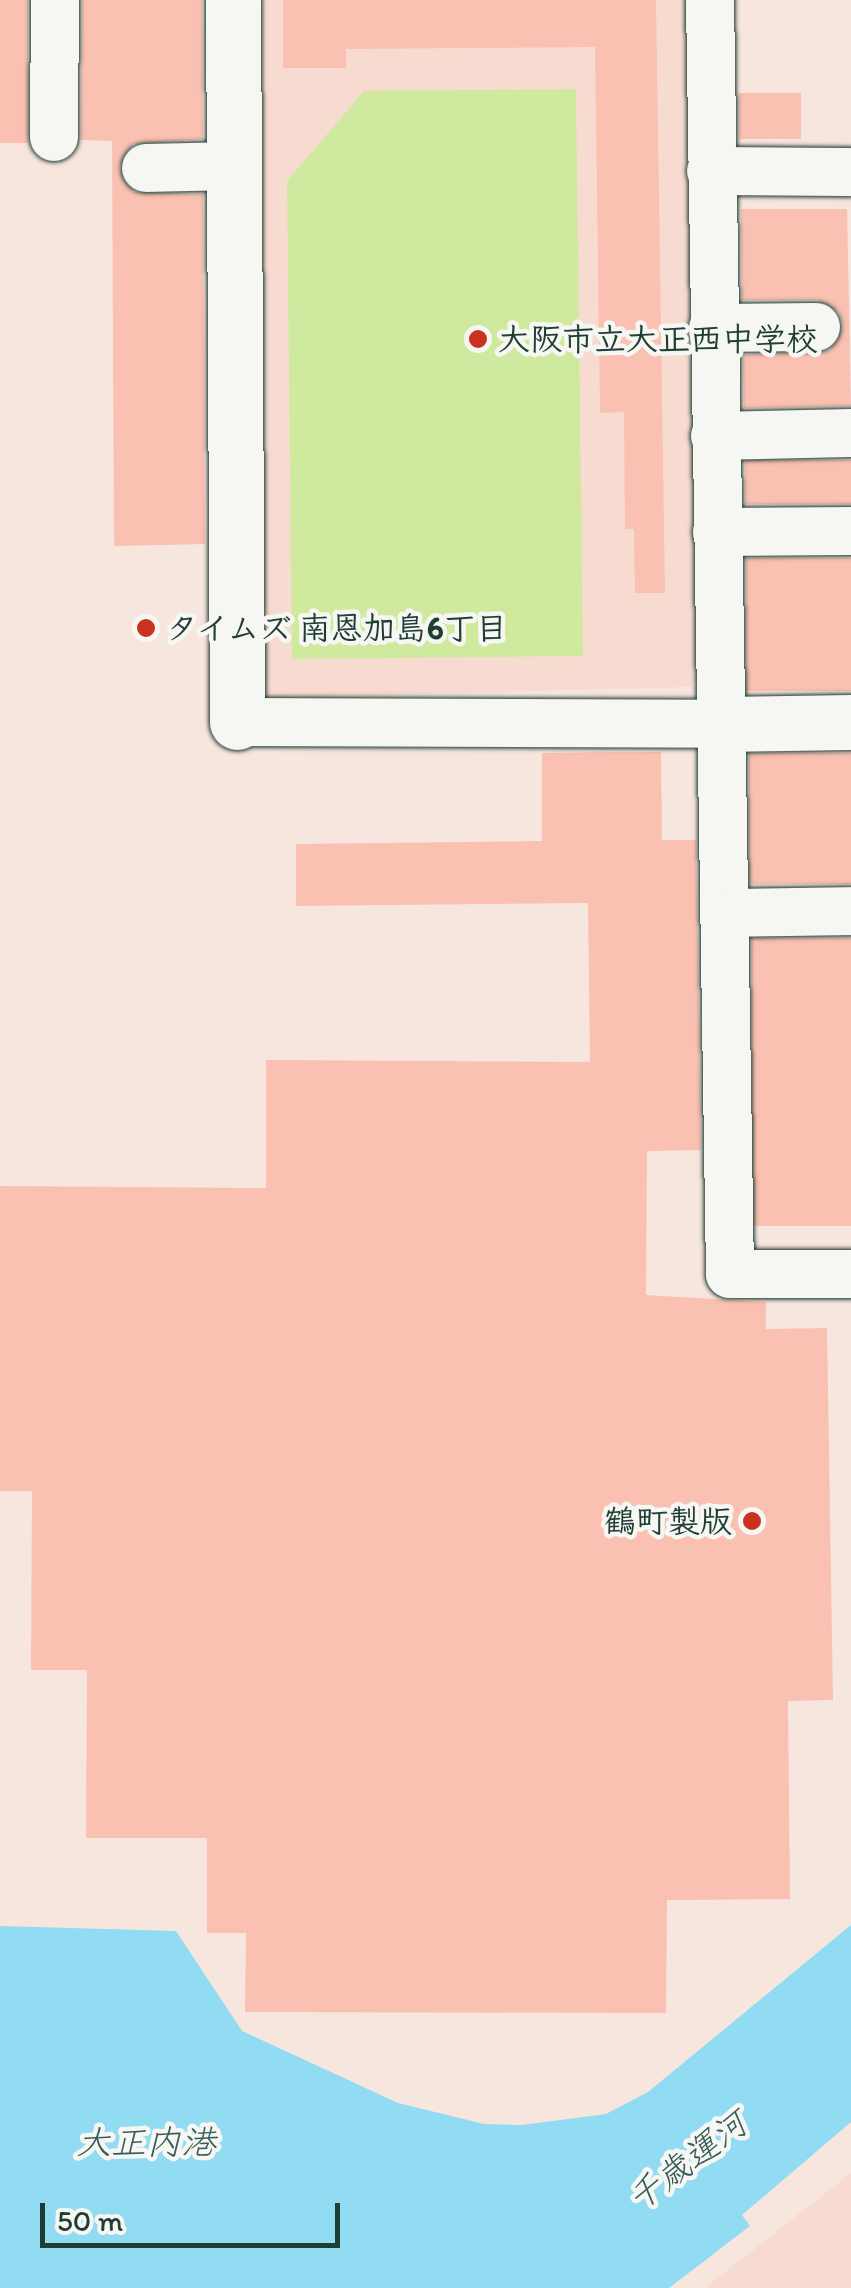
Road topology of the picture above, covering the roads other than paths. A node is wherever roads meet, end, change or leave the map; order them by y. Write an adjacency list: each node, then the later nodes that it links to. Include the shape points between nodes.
1 (55, 0): 4 (street)
2 (233, 0): 5 (street)
3 (710, 0): 7 (street)
4 (54, 137)
5 (234, 166): 6 (street); 15 (street)
6 (146, 168)
7 (712, 171): 8 (street); 10 (street)
8 (851, 172)
9 (816, 327): 10 (street)
10 (714, 328): 12 (street)
11 (851, 433): 12 (street)
12 (715, 436): 14 (street)
13 (851, 531): 14 (street)
14 (717, 532): 17 (street)
15 (237, 722): 17 (street)
16 (851, 722): 17 (street)
17 (721, 724): 19 (street)
18 (851, 910): 19 (street)
19 (724, 912): 20 (street, via 730,1274)
20 (851, 1274)

